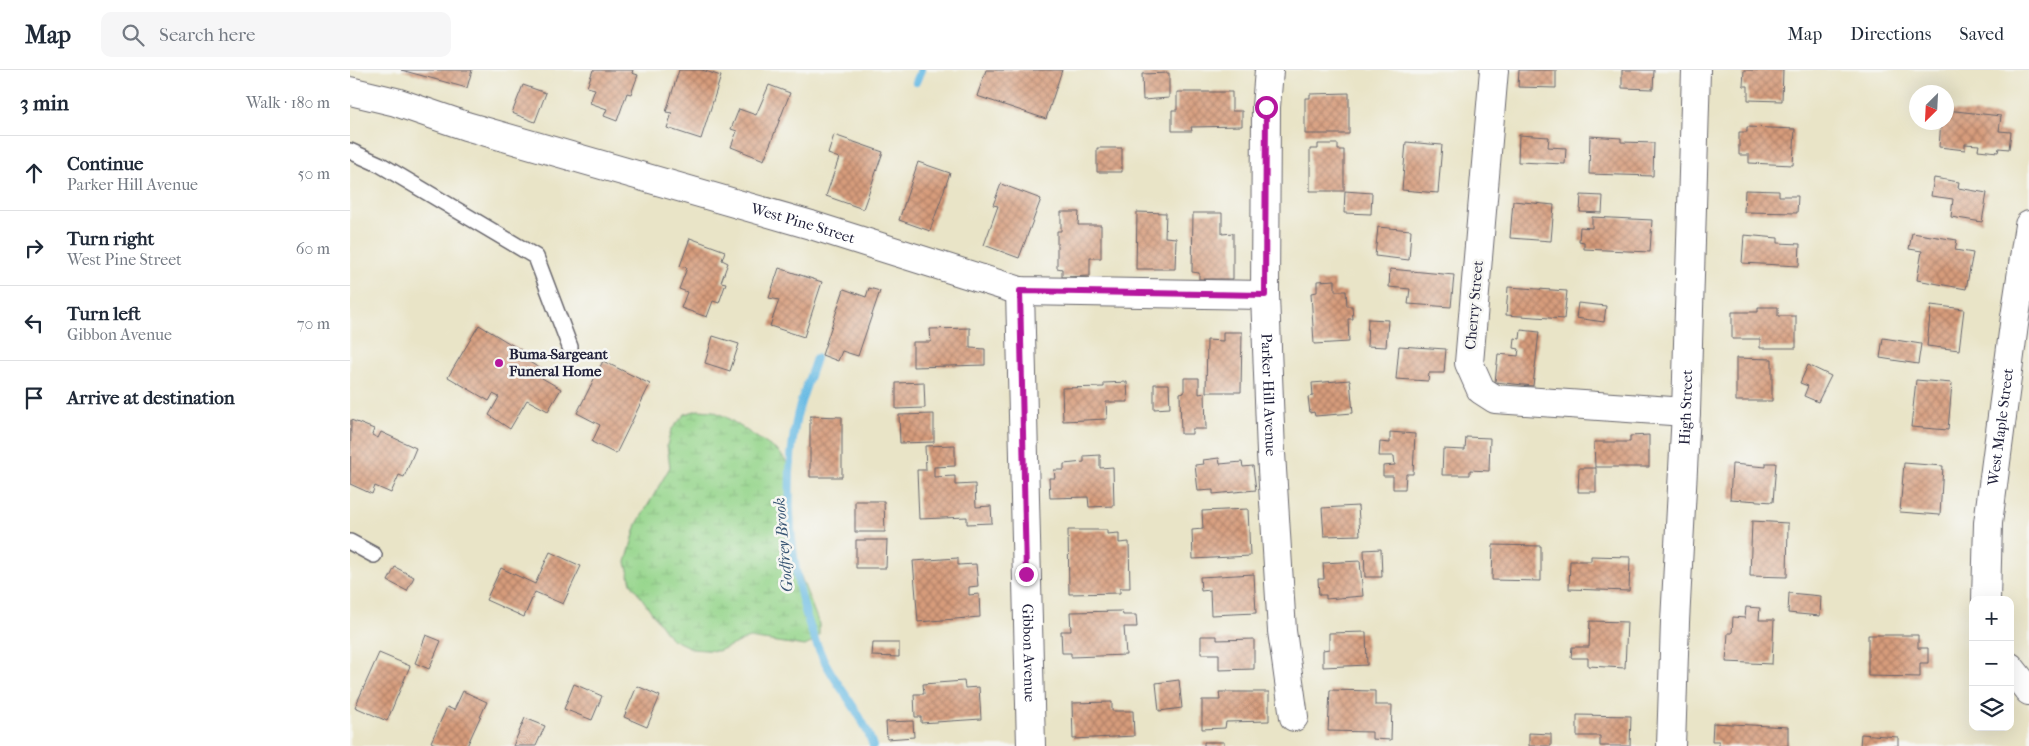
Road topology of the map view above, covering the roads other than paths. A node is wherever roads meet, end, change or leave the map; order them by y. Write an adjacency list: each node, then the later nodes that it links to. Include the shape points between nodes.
1 (1269, 70): 8 (street, Parker Hill Avenue)
2 (1494, 70): 10 (street, Cherry Street, via 1469,363 1481,390 1495,399)
3 (1696, 70): 10 (street, High Street)
4 (350, 91): 7 (street, West Pine Street, via 811,225)
5 (350, 151): 9 (lane, via 381,165 536,257)
6 (2029, 225): 13 (street, West Maple Street, via 1988,524)
7 (1020, 291): 8 (street, West Pine Street); 17 (street, Gibbon Avenue)
8 (1265, 295): 16 (street, Parker Hill Avenue, via 1282,631)
9 (570, 347)
10 (1686, 412): 18 (street, High Street)
11 (350, 542): 12 (lane)
12 (374, 555)
13 (1986, 596)
14 (2014, 672): 15 (street)
15 (2029, 691)
16 (1294, 718)
17 (1031, 746)
18 (1671, 746)

